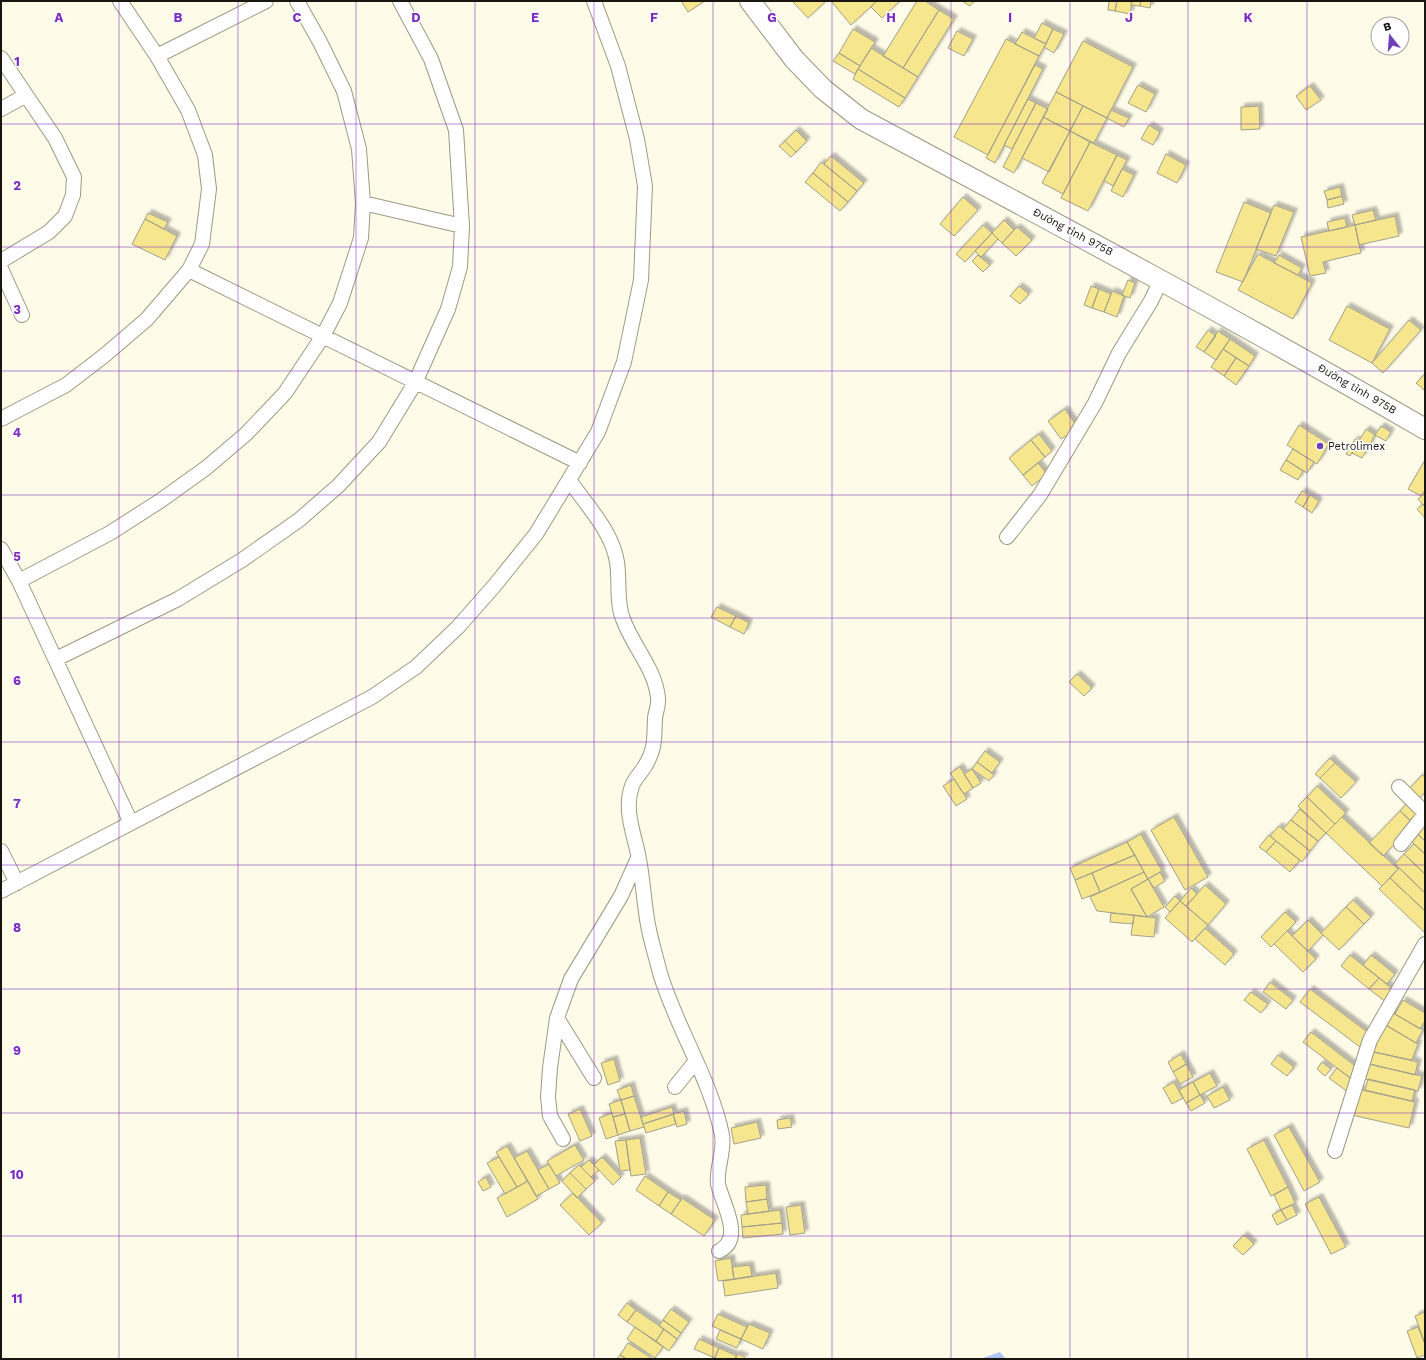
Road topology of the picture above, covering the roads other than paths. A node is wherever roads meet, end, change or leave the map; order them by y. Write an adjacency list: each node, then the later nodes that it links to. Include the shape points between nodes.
1 (120, 1): 7 (street)
2 (266, 1): 7 (street)
3 (296, 1): 11 (street, via 344,91 359,149)
4 (400, 1): 12 (street, via 431,59 456,130)
5 (594, 1): 22 (street, via 620,74 637,139 645,186 641,280 624,362 598,432)
6 (750, 1): 16 (main road, Đường tỉnh 975B, via 794,59 823,89 861,119)
7 (157, 56): 15 (street, via 188,110 205,155 209,189 202,244)
8 (1, 58): 9 (street)
9 (26, 96): 10 (street); 13 (street, via 54,138 74,177 74,196 65,216 49,232)
10 (1, 109)
11 (363, 203): 12 (street); 18 (street, via 361,238 353,266 340,303)
12 (462, 226): 19 (street, via 460,266 448,309)
13 (1, 261)
14 (1, 269): 17 (street)
15 (189, 270): 18 (street); 20 (street, via 147,319 105,355 66,385)
16 (1161, 280): 21 (main road, Đường tỉnh 975B); 24 (street, via 1119,353 1095,403 1040,495)
17 (22, 315)
18 (323, 336): 19 (street); 26 (street, via 284,393 246,434 206,468 110,533)
19 (416, 383): 22 (street); 27 (street, via 379,442 338,486 299,520 242,560 178,599)
20 (1, 419)
21 (1425, 428)
22 (580, 463): 23 (street)
23 (570, 481): 30 (street, via 536,534 495,585 458,627 416,667 372,697 321,725); 33 (street, via 606,530 613,546 622,616 634,644 648,664 659,700 652,753 632,786 629,802 630,822)
24 (1007, 537)
25 (1, 549): 26 (street)
26 (19, 581): 27 (street)
27 (56, 660): 30 (street)
28 (1399, 787): 29 (street)
29 (1425, 814): 31 (street)
30 (131, 823): 34 (street)
31 (1401, 844)
32 (1, 851): 34 (street)
33 (639, 857): 37 (street, via 621,896 571,979); 38 (street, via 654,952 665,989)
34 (17, 884): 35 (street)
35 (1, 891)
36 (1425, 944): 42 (street, via 1370,1040)
37 (557, 1018): 39 (street); 41 (street, via 548,1097 550,1116)
38 (696, 1061): 40 (street); 43 (street, via 717,1116 722,1137 718,1182 728,1213 730,1238 728,1245)
39 (594, 1078)
40 (675, 1087)
41 (563, 1139)
42 (1335, 1151)
43 (719, 1251)

